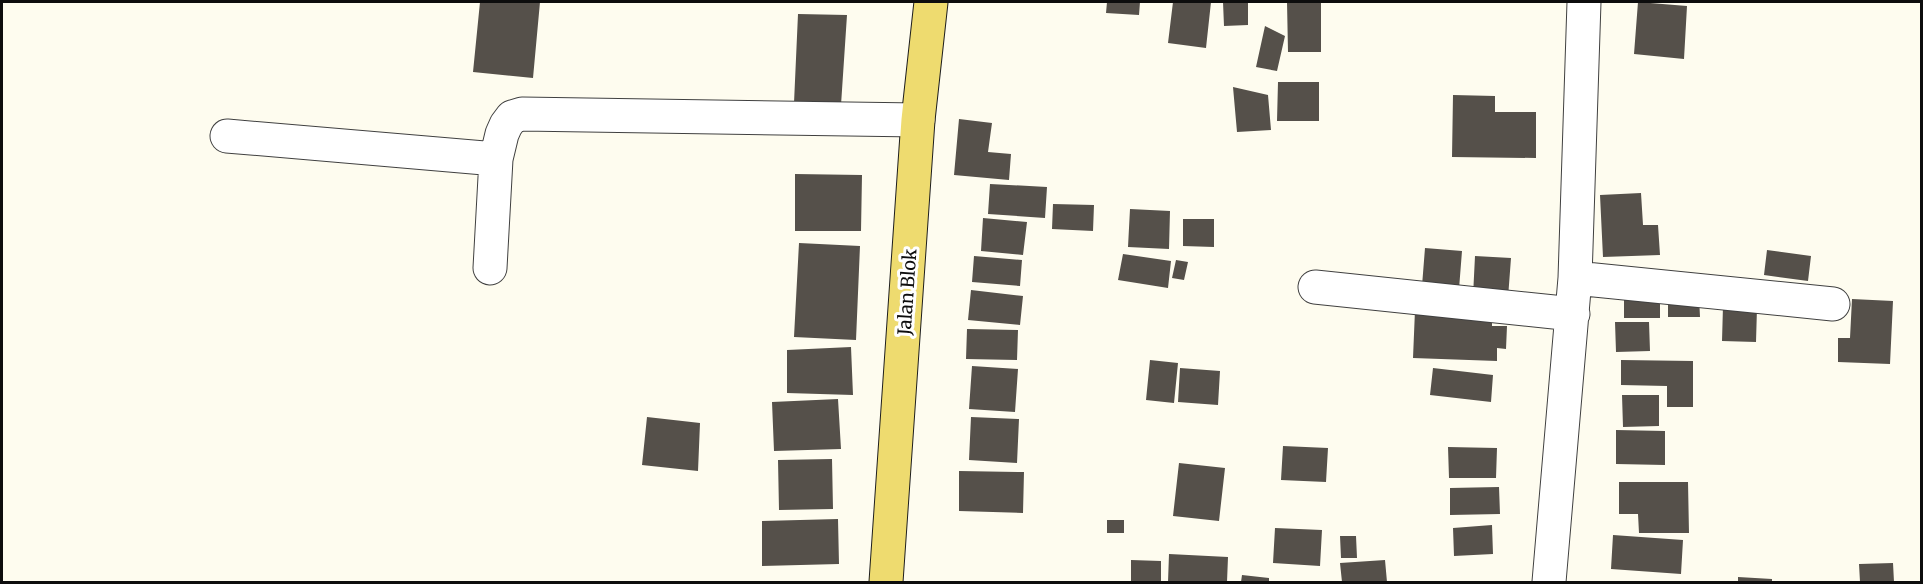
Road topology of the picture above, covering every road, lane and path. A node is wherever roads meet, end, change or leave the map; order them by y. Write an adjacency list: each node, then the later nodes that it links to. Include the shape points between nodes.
1 (931, 2): 3 (main road, Jalan Blok)
2 (1584, 2): 7 (street)
3 (918, 120): 5 (street, via 522,114 512,117 506,125); 11 (main road, Jalan Blok)
4 (227, 136): 5 (street)
5 (496, 159): 6 (street)
6 (490, 268)
7 (1575, 278): 9 (street); 10 (street)
8 (1315, 286): 10 (street)
9 (1833, 304)
10 (1573, 314): 12 (street)
11 (886, 582)
12 (1550, 582)

